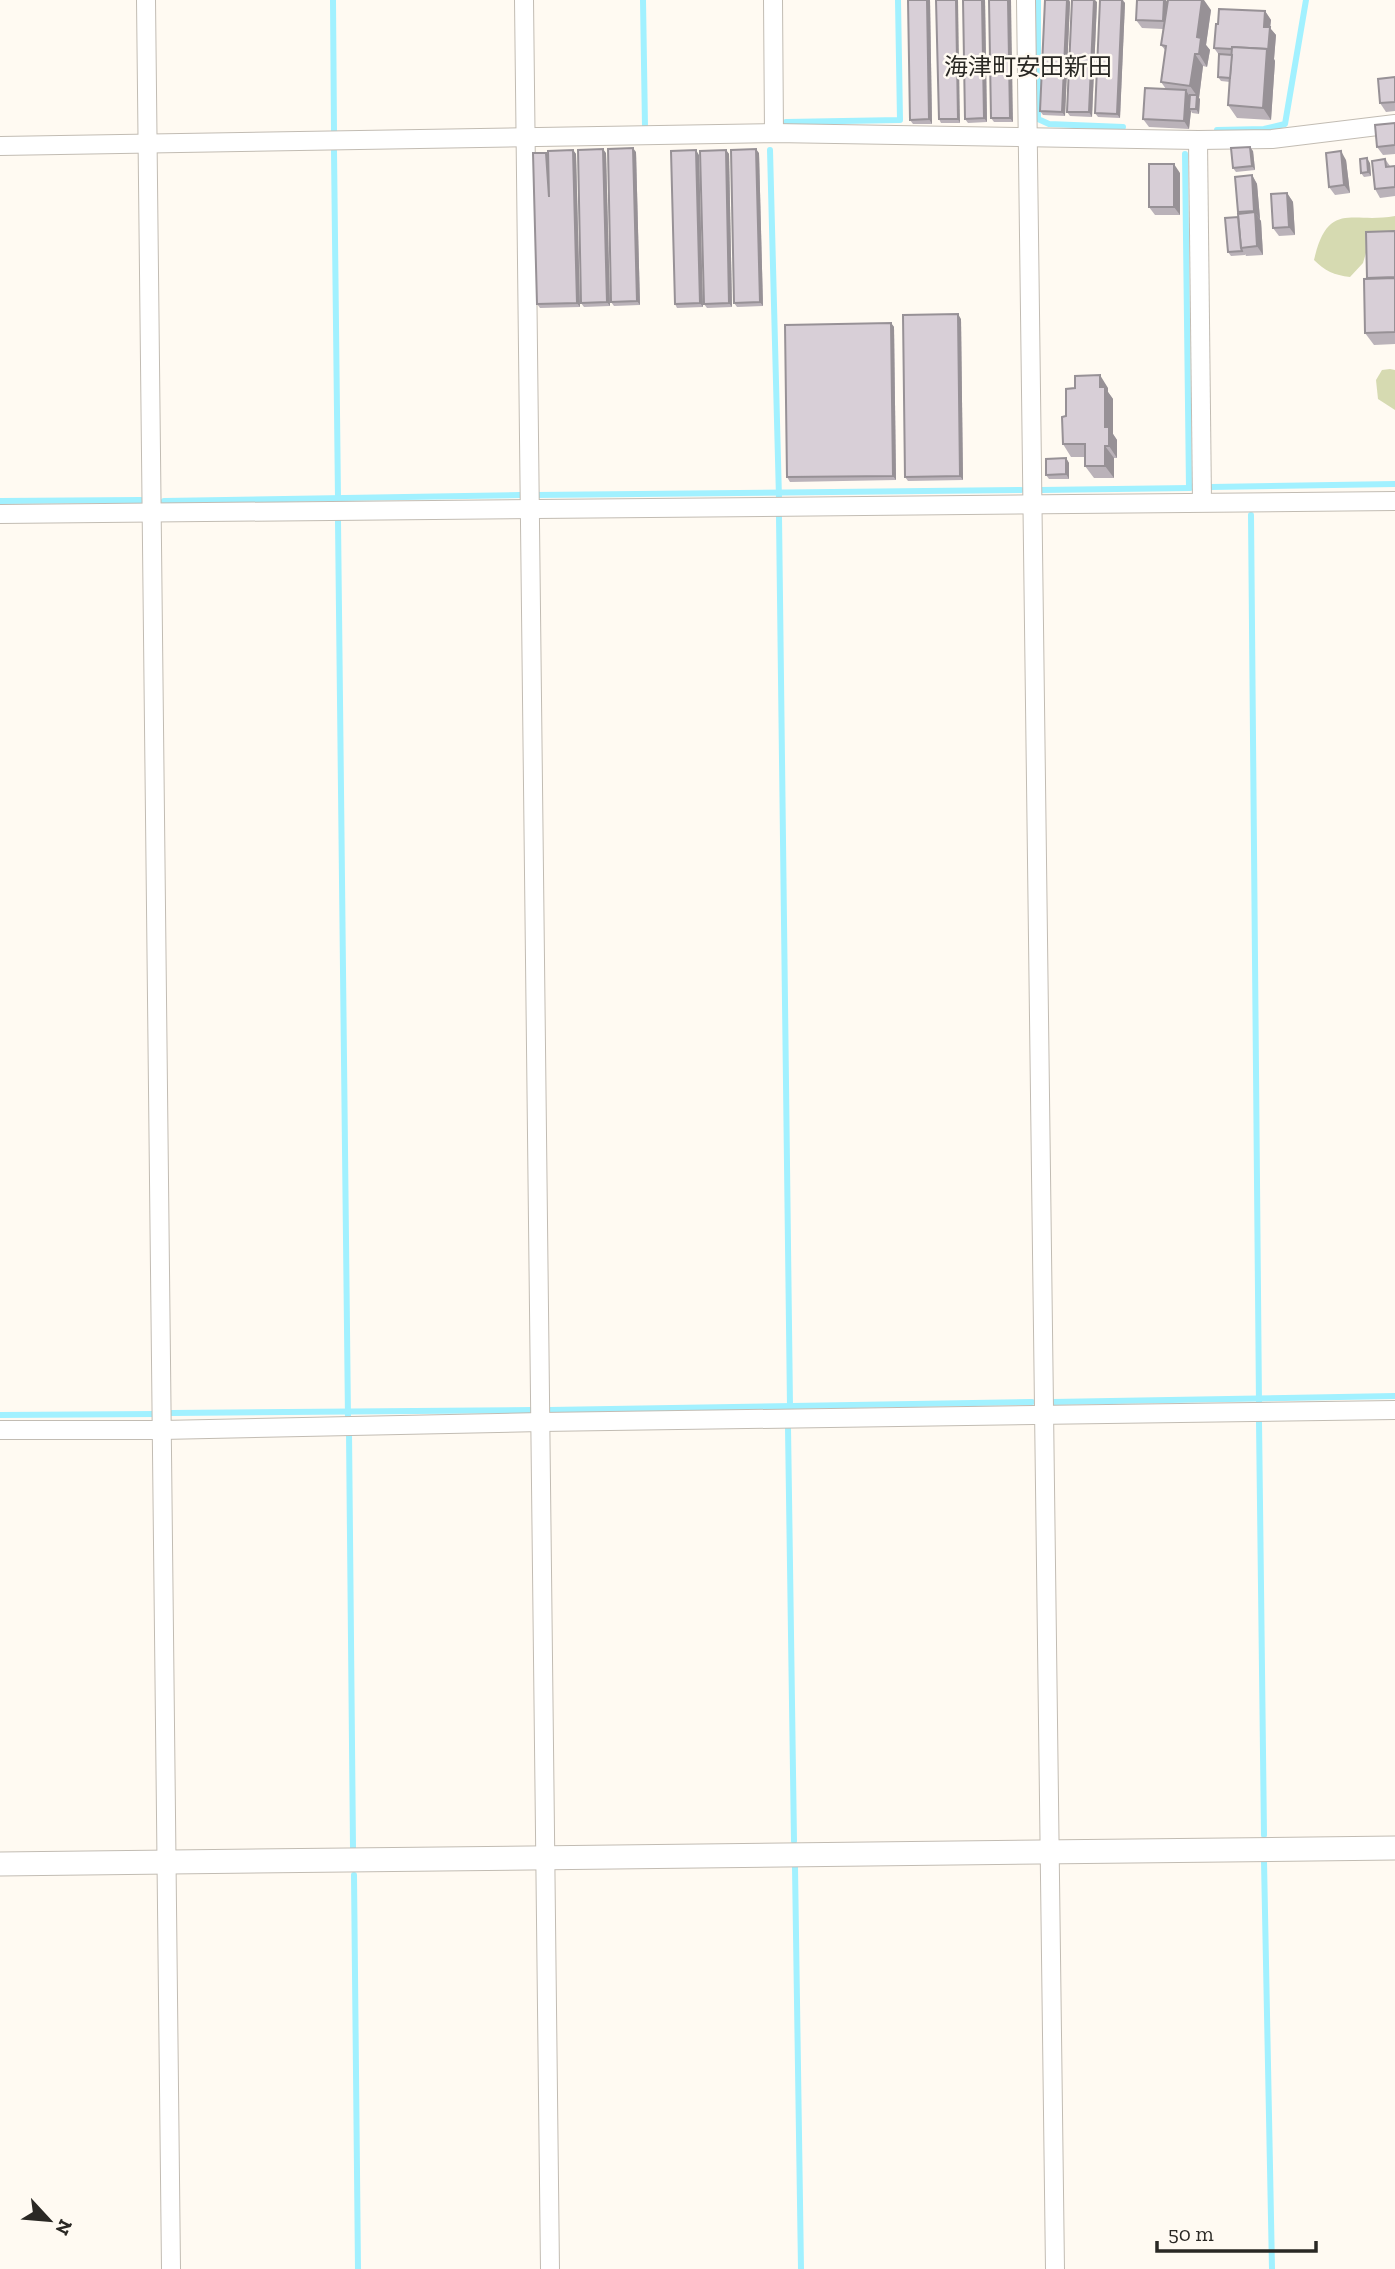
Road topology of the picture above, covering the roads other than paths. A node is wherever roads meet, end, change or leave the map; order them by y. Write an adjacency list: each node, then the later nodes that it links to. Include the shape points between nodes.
1 (146, 0): 10 (street)
2 (524, 0): 8 (street)
3 (774, 0): 6 (street)
4 (1026, 0): 7 (street)
5 (1395, 124): 9 (street, via 1272,138)
6 (774, 133): 7 (street); 8 (street)
7 (1027, 136): 9 (street); 14 (street)
8 (525, 138): 10 (street); 15 (street)
9 (1198, 139): 13 (street)
10 (148, 144): 11 (street); 16 (street)
11 (0, 146)
12 (1395, 501): 13 (street)
13 (1202, 502): 14 (street)
14 (1031, 503): 15 (street); 19 (street)
15 (530, 510): 16 (street); 20 (street)
16 (154, 512): 17 (street); 22 (street)
17 (0, 514)
18 (1395, 1410): 19 (street)
19 (1043, 1416): 20 (street); 24 (street)
20 (541, 1422): 22 (street); 25 (street)
21 (0, 1430): 22 (street)
22 (162, 1430): 26 (street)
23 (1395, 1848): 24 (street)
24 (1050, 1852): 25 (street); 30 (street)
25 (545, 1857): 26 (street); 29 (street)
26 (166, 1861): 27 (street); 28 (street)
27 (0, 1864)
28 (171, 2269)
29 (550, 2269)
30 (1055, 2269)

